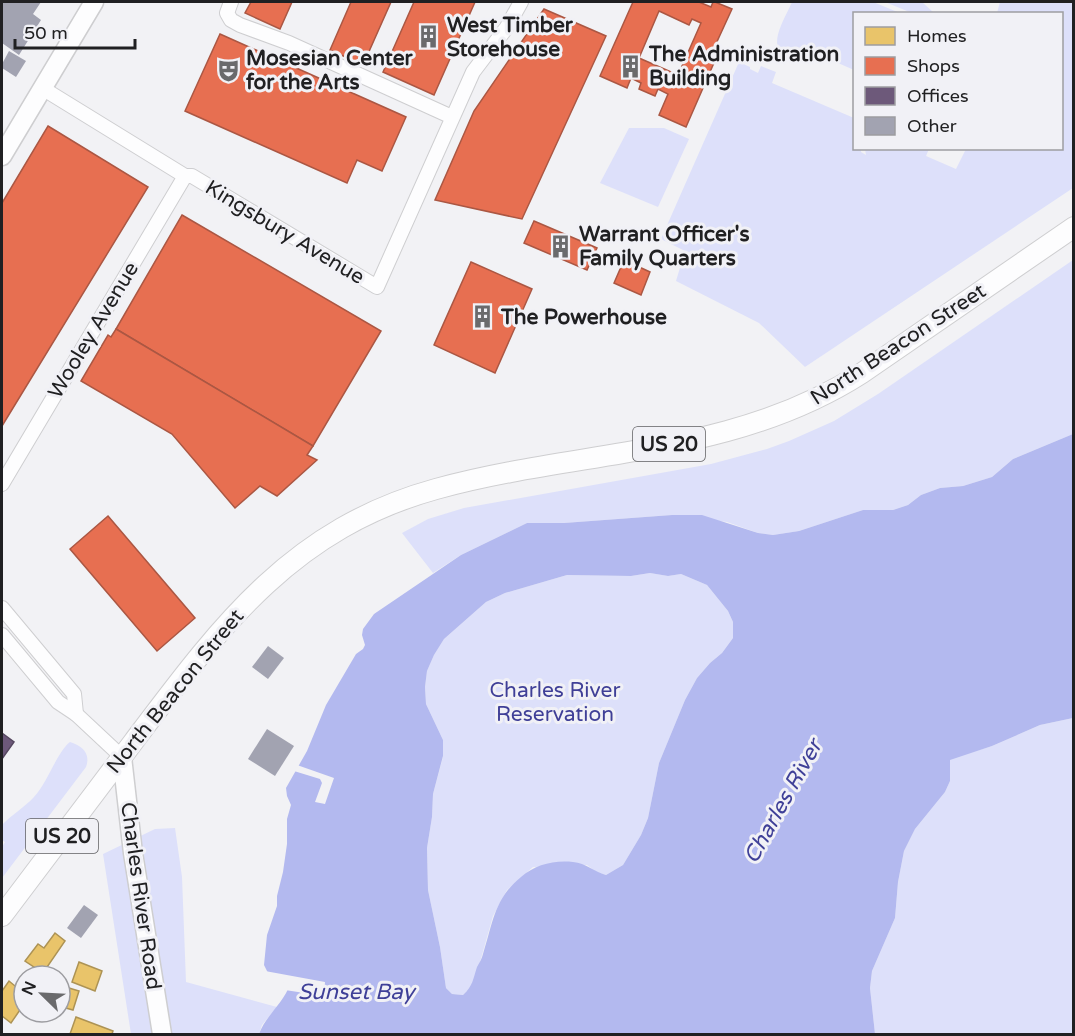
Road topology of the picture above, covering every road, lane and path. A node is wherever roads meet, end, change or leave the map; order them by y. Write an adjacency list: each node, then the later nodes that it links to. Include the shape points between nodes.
1 (94, 2): 4 (street)
2 (520, 2): 5 (street, Kingsbury Avenue, via 507,27 473,72)
3 (229, 7): 5 (street, via 231,20 240,25)
4 (42, 88): 6 (street); 7 (street, Kingsbury Avenue)
5 (452, 117): 7 (street, Kingsbury Avenue, via 377,287 192,176)
6 (2, 156)
7 (185, 176): 9 (street, Wooley Avenue)
8 (1074, 227): 13 (main road, North Beacon Street / US 20, via 851,380 786,413 706,437 438,489 387,507 336,532 281,570 233,616)
9 (2, 484)
10 (2, 608): 12 (street, via 74,694)
11 (2, 635): 12 (street, via 58,702)
12 (76, 714): 13 (street)
13 (122, 757): 14 (main road, North Beacon Street / US 20); 15 (street, Charles River Road)
14 (2, 916)
15 (162, 1035)

